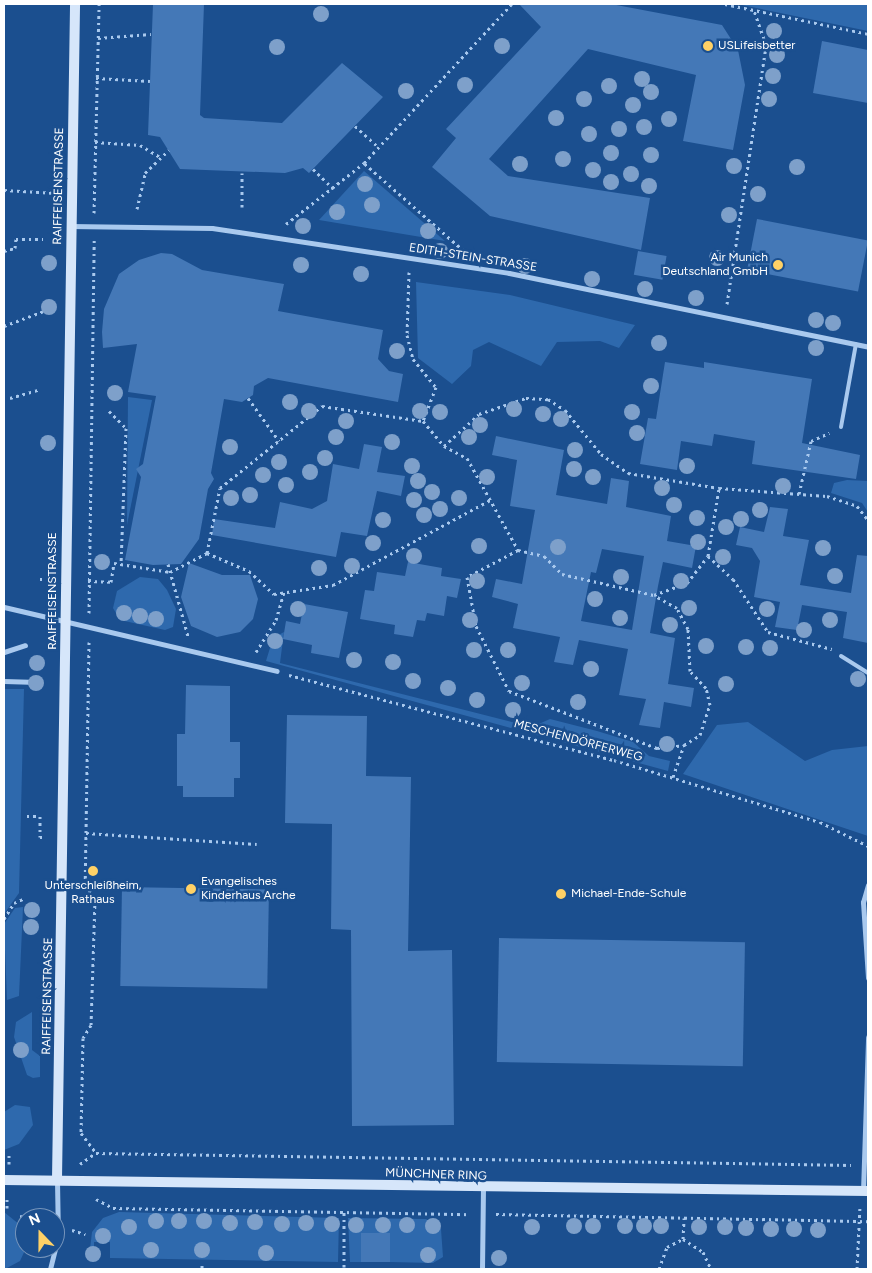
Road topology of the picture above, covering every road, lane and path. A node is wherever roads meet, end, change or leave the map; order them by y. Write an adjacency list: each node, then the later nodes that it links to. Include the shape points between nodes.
1 (75, 4): 21 (street, RAIFFEISENSTRASSE)
2 (99, 4): 8 (path)
3 (512, 4): 13 (path)
4 (725, 4): 5 (path)
5 (754, 11): 7 (path); 32 (path, via 766,45)
6 (151, 34): 8 (path)
7 (868, 34)
8 (98, 38): 9 (path)
9 (96, 78): 10 (path); 12 (path)
10 (150, 81)
11 (356, 126): 13 (path)
12 (95, 142): 15 (path, via 140,145); 25 (path)
13 (378, 147): 16 (path)
14 (169, 150): 15 (path)
15 (160, 157): 23 (path, via 145,173)
16 (364, 163): 20 (path); 30 (path)
17 (313, 169): 20 (path)
18 (242, 173): 22 (path)
19 (4, 190): 21 (path)
20 (335, 190): 26 (path)
21 (71, 194): 24 (street, RAIFFEISENSTRASSE)
22 (242, 207)
23 (136, 209)
24 (70, 226): 25 (street, EDITH-STEIN-STRASSE); 61 (street, RAIFFEISENSTRASSE)
25 (94, 227): 26 (street, EDITH-STEIN-STRASSE, via 212,228); 57 (path)
26 (265, 237): 29 (street, EDITH-STEIN-STRASSE)
27 (43, 239): 28 (path, via 16,239 15,248)
28 (4, 251)
29 (412, 259): 30 (street, EDITH-STEIN-STRASSE); 40 (path, via 407,335 413,358 436,387)
30 (482, 269): 32 (street, EDITH-STEIN-STRASSE)
31 (44, 311): 33 (path)
32 (725, 317): 34 (street, EDITH-STEIN-STRASSE)
33 (4, 326)
34 (856, 344): 35 (street, EDITH-STEIN-STRASSE); 41 (lane)
35 (868, 347)
36 (41, 389): 37 (path)
37 (10, 398)
38 (248, 398): 42 (path)
39 (109, 411): 51 (path, via 126,428)
40 (423, 421): 42 (path, via 322,406); 43 (path)
41 (842, 427): 45 (path, via 811,441)
42 (279, 441): 49 (path, via 220,488)
43 (444, 446): 44 (path, via 478,414 526,398 548,399 565,410 600,454 628,472); 46 (path, via 467,458)
44 (719, 488): 45 (path); 50 (path)
45 (799, 494): 47 (path, via 857,506)
46 (490, 500): 48 (path); 58 (path, via 333,585)
47 (868, 520)
48 (518, 550): 59 (path, via 544,556 562,574); 74 (path, via 467,577 476,626 509,691 657,748)
49 (207, 553): 53 (path); 58 (path, via 249,571 274,594)
50 (708, 556): 59 (path, via 687,583); 68 (path, via 733,578 768,632 828,646)
51 (121, 564): 53 (path); 57 (path, via 114,563 111,582)
52 (168, 564): 53 (path)
53 (170, 572): 66 (path)
54 (40, 579): 55 (path)
55 (49, 579)
56 (83, 581): 57 (path)
57 (89, 581): 62 (path)
58 (284, 592): 69 (path, via 268,636)
59 (654, 595): 74 (path, via 677,608 688,629 690,671 706,688 710,705 700,735)
60 (4, 607): 61 (street)
61 (65, 621): 62 (street); 87 (street, RAIFFEISENSTRASSE)
62 (89, 626): 65 (path); 66 (street)
63 (25, 645): 67 (street)
64 (82, 648): 65 (path)
65 (88, 648): 77 (path)
66 (193, 650): 69 (street)
67 (4, 652)
68 (841, 656): 71 (lane)
69 (246, 664): 70 (street)
70 (277, 671): 75 (path, MESCHENDÖRFERWEG)
71 (868, 674)
72 (4, 681): 73 (street)
73 (29, 682)
74 (684, 745): 75 (path)
75 (673, 778): 80 (path, MESCHENDÖRFERWEG, via 820,822)
76 (27, 816): 78 (path, via 40,816 40,837)
77 (86, 833): 79 (path); 86 (path, via 85,884 95,899 91,1025 82,1038 81,1133 96,1153)
78 (44, 837)
79 (256, 844)
80 (868, 846)
81 (868, 885): 84 (street, via 863,902)
82 (26, 898): 83 (path, via 14,903)
83 (4, 919)
84 (868, 978)
85 (868, 1037): 86 (street)
86 (863, 1166): 90 (street)
87 (57, 1179): 88 (street, MÜNCHNER RING); 89 (street, MÜNCHNER RING); 95 (street, via 58,1238)
88 (4, 1180)
89 (483, 1189): 90 (street, MÜNCHNER RING); 96 (street)
90 (866, 1191): 99 (path)
91 (344, 1212): 94 (path)
92 (684, 1218): 93 (path)
93 (683, 1239): 97 (path, via 667,1247); 98 (path, via 703,1252)
94 (344, 1267)
95 (50, 1269)
96 (482, 1269)
97 (660, 1269)
98 (711, 1269)
99 (857, 1269)

